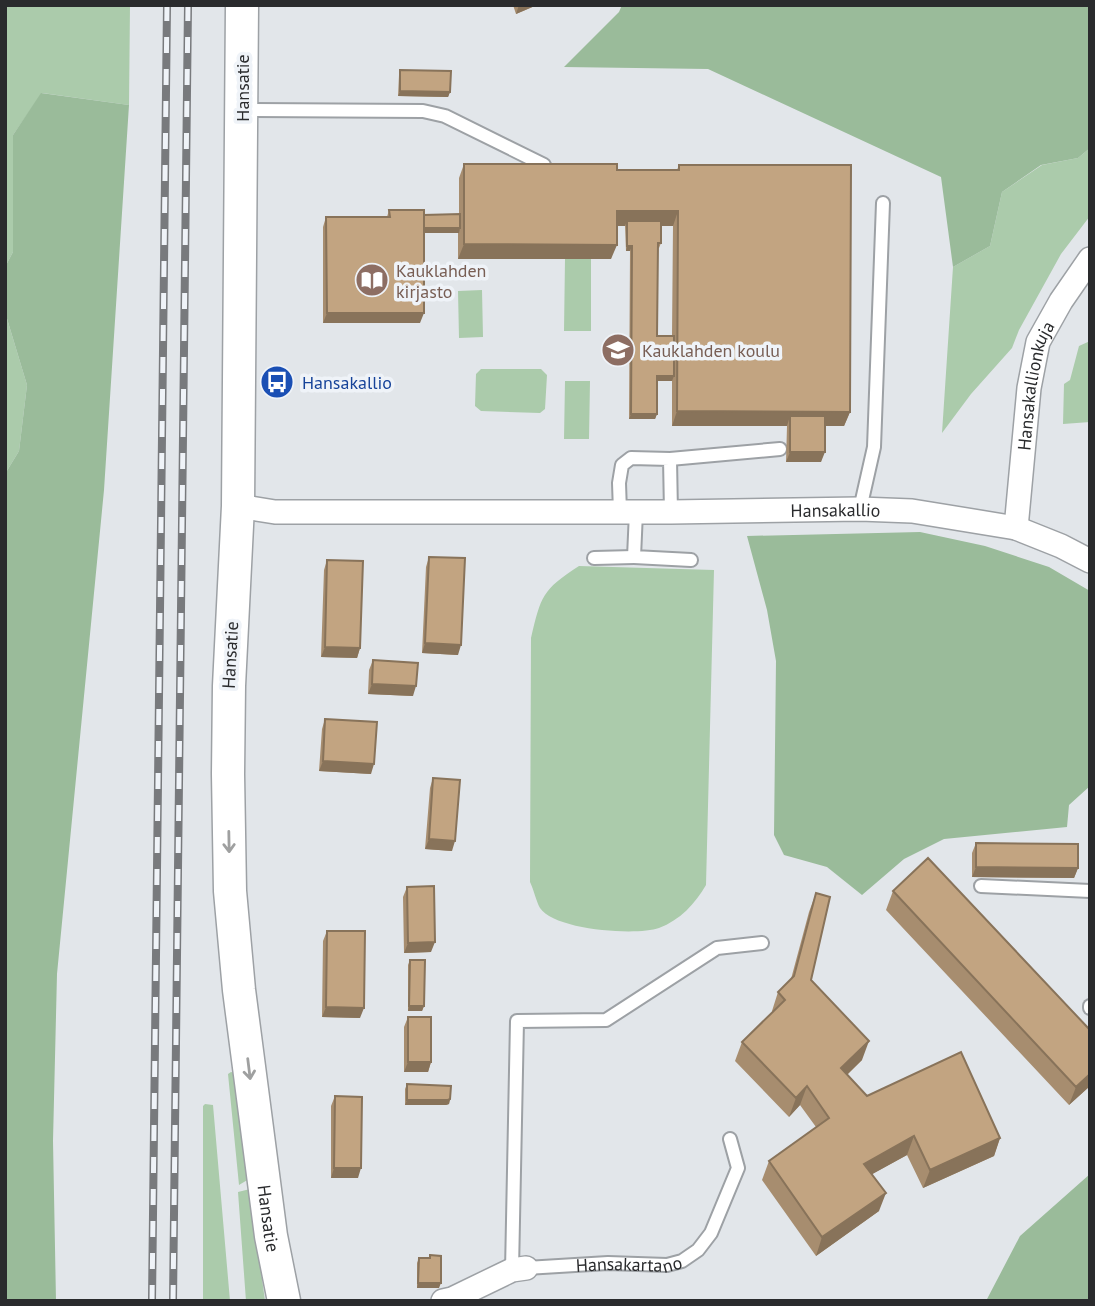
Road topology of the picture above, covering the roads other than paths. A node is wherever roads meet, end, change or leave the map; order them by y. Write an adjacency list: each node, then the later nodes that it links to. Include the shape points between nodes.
1 (242, 5): 2 (main road, Hansatie)
2 (242, 110): 3 (lane, via 423,111); 8 (main road, Hansatie)
3 (544, 165)
4 (883, 203): 9 (lane, via 874,447)
5 (1090, 259): 12 (street, Hansakallionkuja, via 1038,342 1029,388)
6 (780, 449): 7 (lane)
7 (670, 458): 10 (lane, via 631,458 622,465 619,483); 11 (lane)
8 (238, 506): 10 (street, Hansakallio, via 275,512); 22 (main road, Hansatie, one-way to 22, via 229,687 230,891 271,1236)
9 (860, 509): 11 (street, Hansakallio); 12 (street, Hansakallio, via 951,516)
10 (628, 512): 11 (street, Hansakallio); 14 (lane)
11 (671, 512)
12 (1016, 528): 16 (street, Hansakallio)
13 (594, 558): 14 (lane)
14 (634, 558): 15 (lane)
15 (691, 560)
16 (1090, 561)
17 (981, 886): 18 (lane)
18 (1090, 891)
19 (762, 943): 21 (lane, via 717,948 607,1020 517,1021)
20 (730, 1139): 21 (lane, Hansakartano, via 738,1168 711,1233 682,1261)
21 (519, 1269): 23 (street, Hansakartano)
22 (284, 1301)
23 (443, 1301)

